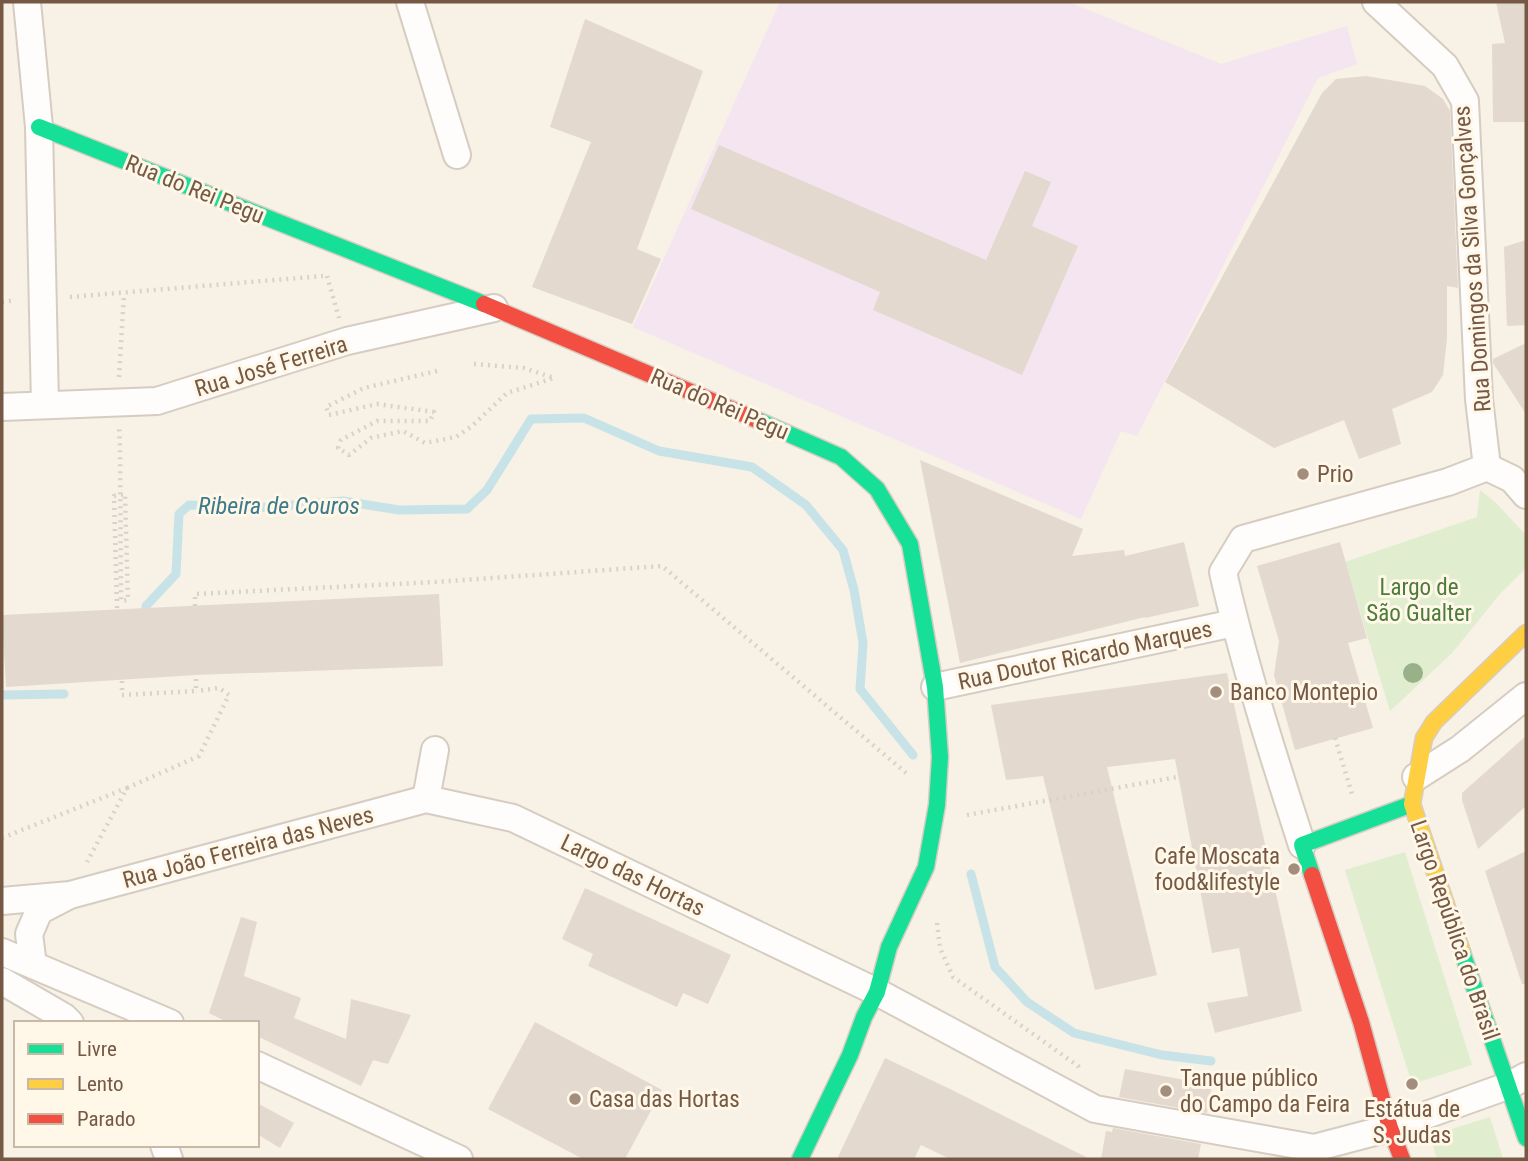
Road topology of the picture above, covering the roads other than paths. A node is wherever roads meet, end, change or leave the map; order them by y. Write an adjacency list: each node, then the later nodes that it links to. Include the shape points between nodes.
1 (27, 2): 4 (street)
2 (410, 2): 5 (street)
3 (1376, 2): 9 (street, Rua Domingos da Silva Gonçalves, via 1445,66 1465,101 1479,399)
4 (39, 127): 6 (street, Rua do Rei Pegu); 7 (street)
5 (457, 155)
6 (494, 308): 7 (street, Rua José Ferreira, via 347,341 157,401); 13 (street, Rua do Rei Pegu, via 841,457 877,489 910,544)
7 (45, 405): 8 (street, Rua José Ferreira)
8 (2, 407)
9 (1487, 467): 10 (street, via 1512,479); 11 (street, via 1243,539 1223,572)
10 (1526, 495)
11 (1234, 623): 13 (street, Rua Doutor Ricardo Marques); 19 (street)
12 (1526, 633): 16 (street, via 1434,722 1424,737)
13 (935, 687): 25 (street, Rua do Rei Pegu, via 940,757 926,867 889,947)
14 (1526, 696): 16 (street, via 1460,749)
15 (435, 750): 17 (street)
16 (1416, 777): 18 (street)
17 (426, 799): 20 (street, Rua João Ferreira das Neves); 25 (street, Largo das Hortas, via 513,818)
18 (1412, 804): 19 (street, Largo República do Brasil); 30 (street, Largo República do Brasil, via 1492,1041)
19 (1302, 845): 31 (street, via 1362,1022)
20 (70, 895): 21 (street); 23 (street, via 39,911 29,934)
21 (2, 901)
22 (2, 952): 23 (street)
23 (33, 965): 28 (street)
24 (2, 982): 27 (street)
25 (877, 992): 26 (street, Rua do Rei Pegu); 31 (street, Largo das Hortas, via 1095,1109 1314,1148)
26 (864, 1017): 34 (street, Rua do Rei Pegu, via 839,1049); 35 (street, Rua do Rei Pegu)
27 (67, 1021)
28 (165, 1021)
29 (259, 1066): 33 (street)
30 (1518, 1081): 31 (street); 32 (street, Largo República do Brasil)
31 (1390, 1128): 36 (street)
32 (1526, 1138)
33 (459, 1159)
34 (786, 1159)
35 (800, 1159)
36 (1402, 1159)

